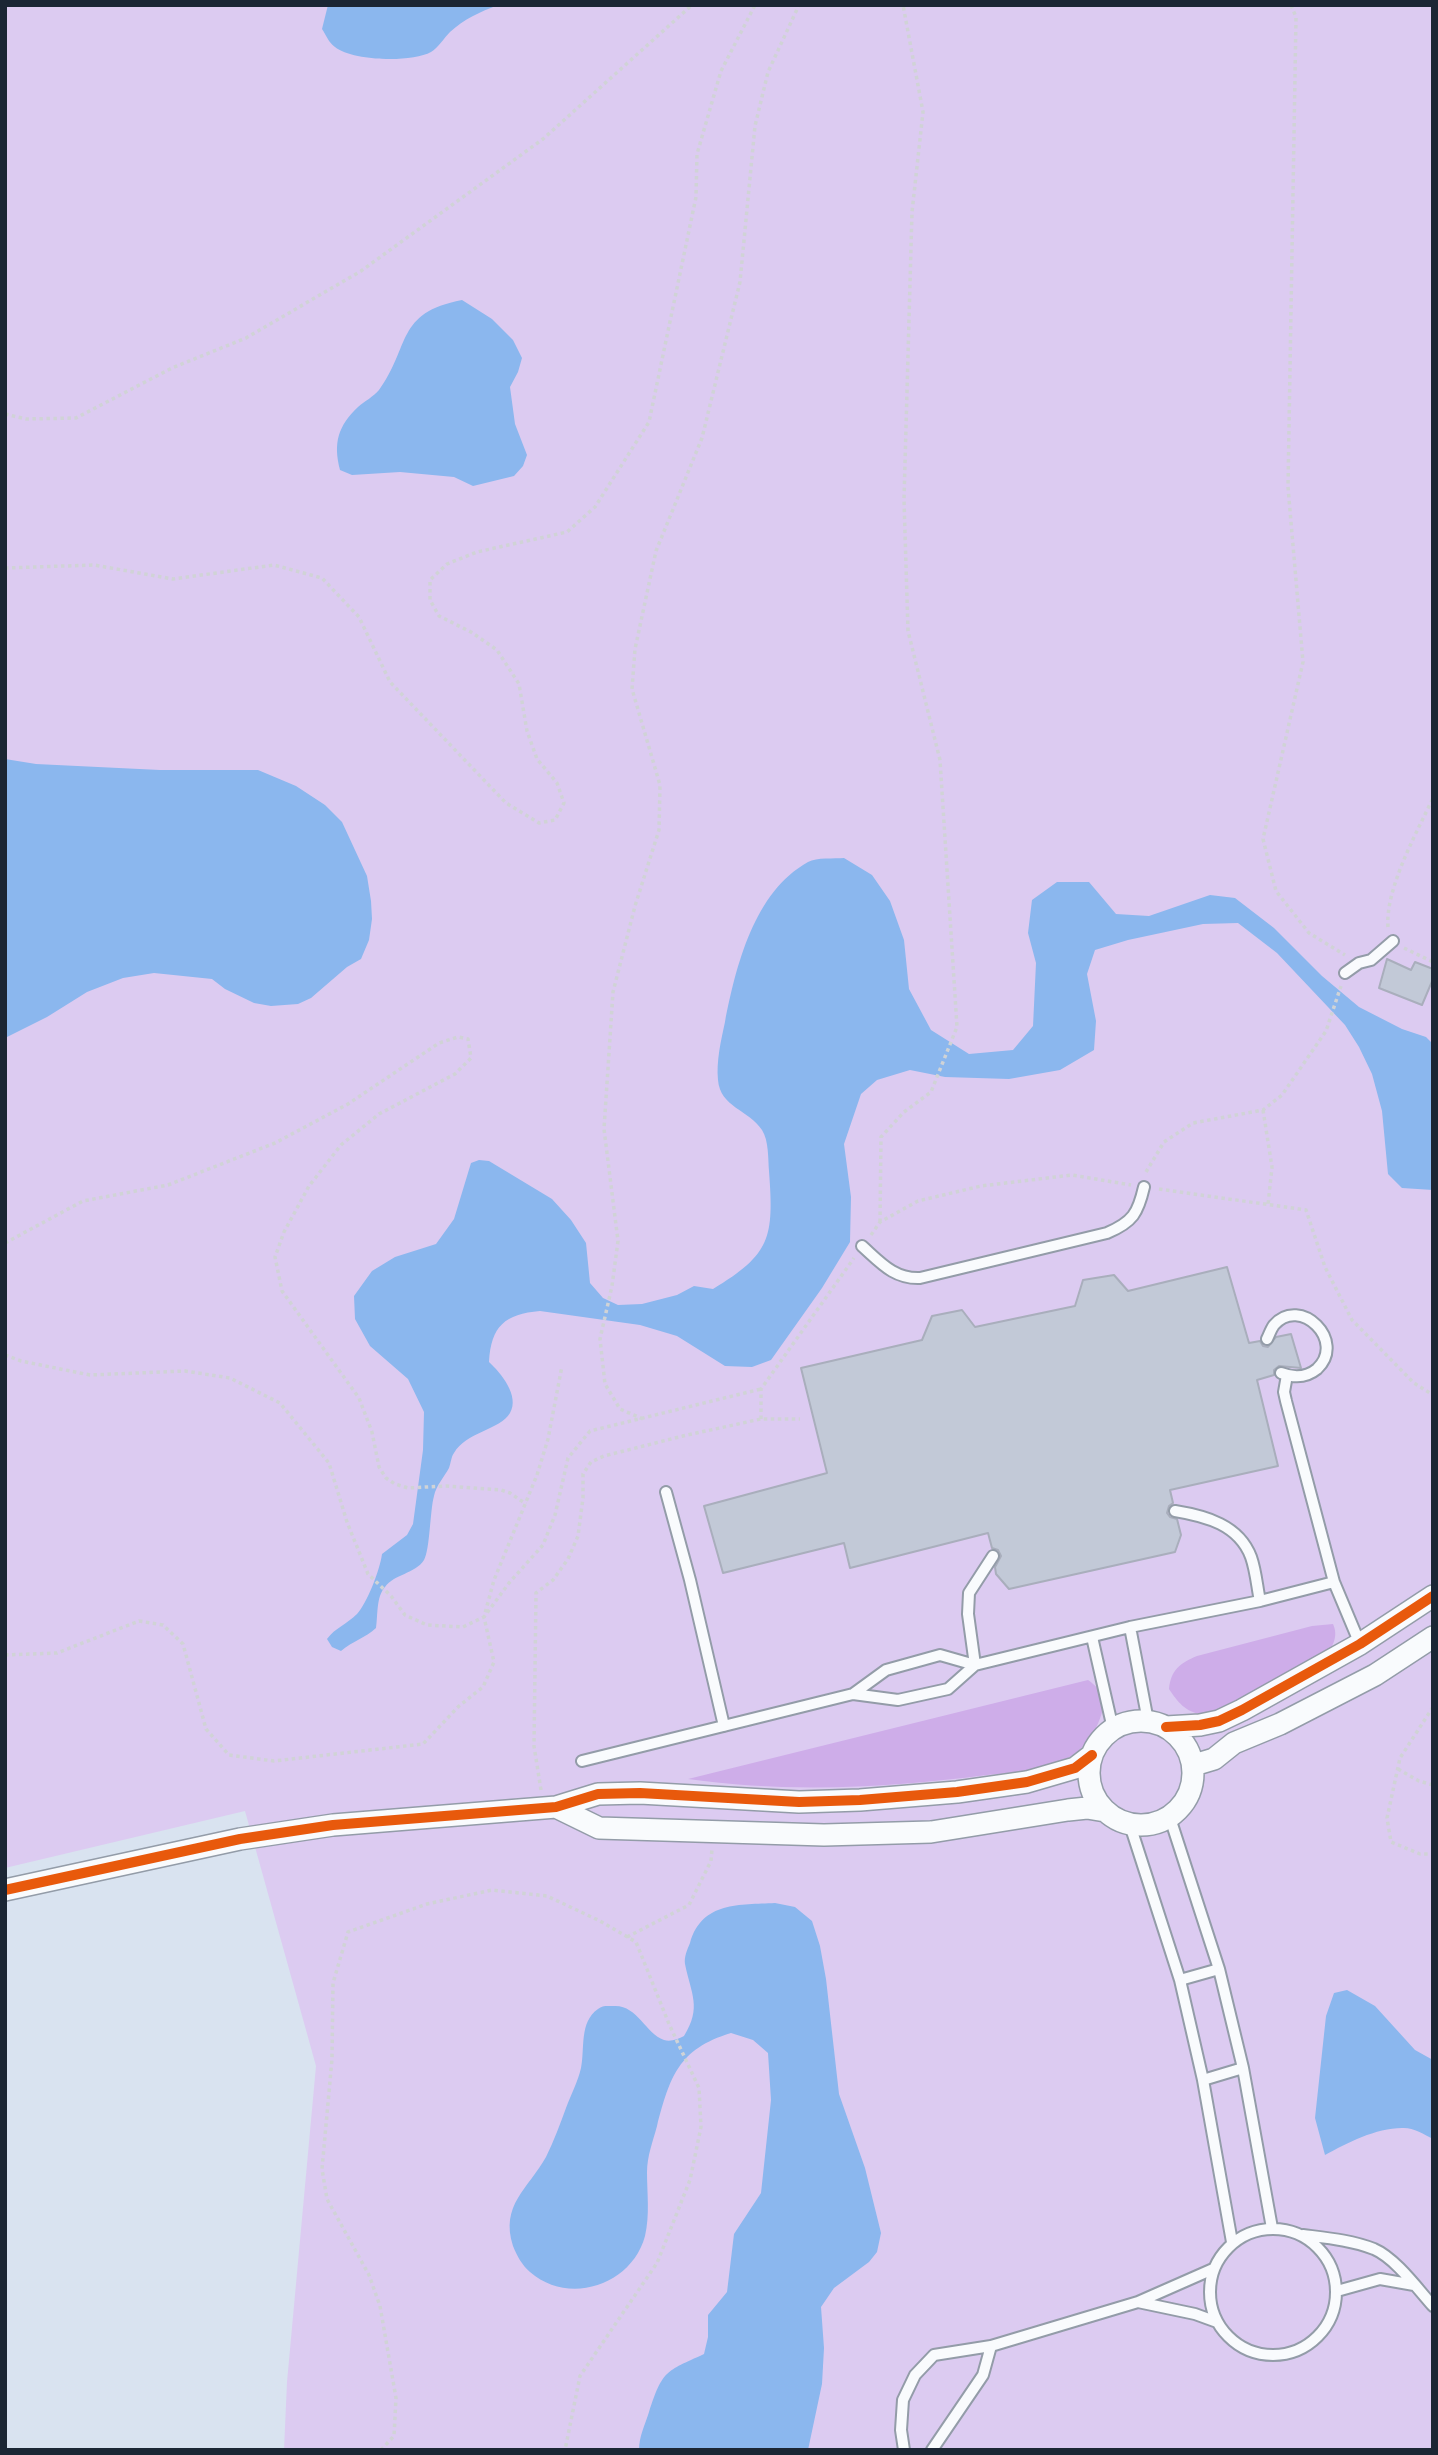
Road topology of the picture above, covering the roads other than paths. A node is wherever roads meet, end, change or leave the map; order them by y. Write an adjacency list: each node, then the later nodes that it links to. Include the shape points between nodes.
1 (1393, 941): 2 (lane, via 1371,960)
2 (1345, 973)
3 (1144, 1181): 4 (lane, via 1139,1209 1129,1222 1114,1230 920,1278 896,1275)
4 (862, 1247)
5 (1267, 1339): 9 (lane, via 1274,1325 1294,1315 1315,1322 1327,1341 1322,1363 1314,1371 1304,1376 1284,1374 1284,1392)
6 (666, 1492): 19 (lane)
7 (1175, 1511): 11 (lane, via 1201,1515 1237,1535 1251,1556)
8 (993, 1556): 16 (lane, via 969,1593)
9 (1334, 1582): 11 (lane); 15 (lane)
10 (1433, 1596): 15 (street)
11 (1260, 1601): 12 (lane)
12 (1130, 1627): 13 (lane); 18 (lane)
13 (1092, 1637): 16 (lane); 20 (lane)
14 (1433, 1637): 23 (street, via 1375,1675 1234,1743 1214,1759)
15 (1360, 1644): 18 (street, via 1219,1721)
16 (975, 1665): 17 (lane, via 948,1689 898,1700); 17 (lane, via 940,1655 886,1670)
17 (853, 1694): 19 (lane)
18 (1157, 1724): 20 (street, via 1136,1721); 23 (street, via 1185,1743)
19 (724, 1726): 22 (lane)
20 (1113, 1729): 21 (street)
21 (1092, 1755): 24 (street, via 1074,1768 1027,1782 860,1800); 26 (street, via 1090,1786)
22 (582, 1761)
23 (1194, 1765): 27 (street, via 1193,1785 1185,1804)
24 (780, 1801): 25 (street, via 598,1794); 29 (street)
25 (550, 1807): 29 (street, via 599,1828); 30 (street, via 333,1825 254,1837)
26 (1105, 1811): 28 (street); 29 (street, via 1068,1810 931,1832)
27 (1170, 1818): 28 (street); 31 (lane)
28 (1130, 1825): 32 (lane)
29 (781, 1834)
30 (5, 1890)
31 (1219, 1969): 32 (lane); 33 (lane)
32 (1180, 1980): 34 (lane)
33 (1243, 2068): 34 (lane); 35 (lane)
34 (1203, 2080): 37 (lane)
35 (1272, 2228): 36 (lane); 37 (lane)
36 (1301, 2234): 39 (lane, via 1376,2250); 40 (lane, via 1327,2258)
37 (1232, 2242): 38 (lane)
38 (1213, 2269): 41 (lane); 43 (lane, via 1210,2296)
39 (1414, 2285): 40 (lane, via 1380,2279); 42 (lane)
40 (1337, 2291): 43 (lane, via 1326,2327 1298,2350 1261,2354 1243,2348)
41 (1138, 2302): 43 (lane); 44 (lane)
42 (1433, 2306)
43 (1217, 2322)
44 (991, 2346): 45 (lane, via 934,2355 915,2375 903,2400); 46 (lane, via 983,2375)
45 (904, 2450)
46 (932, 2450)

